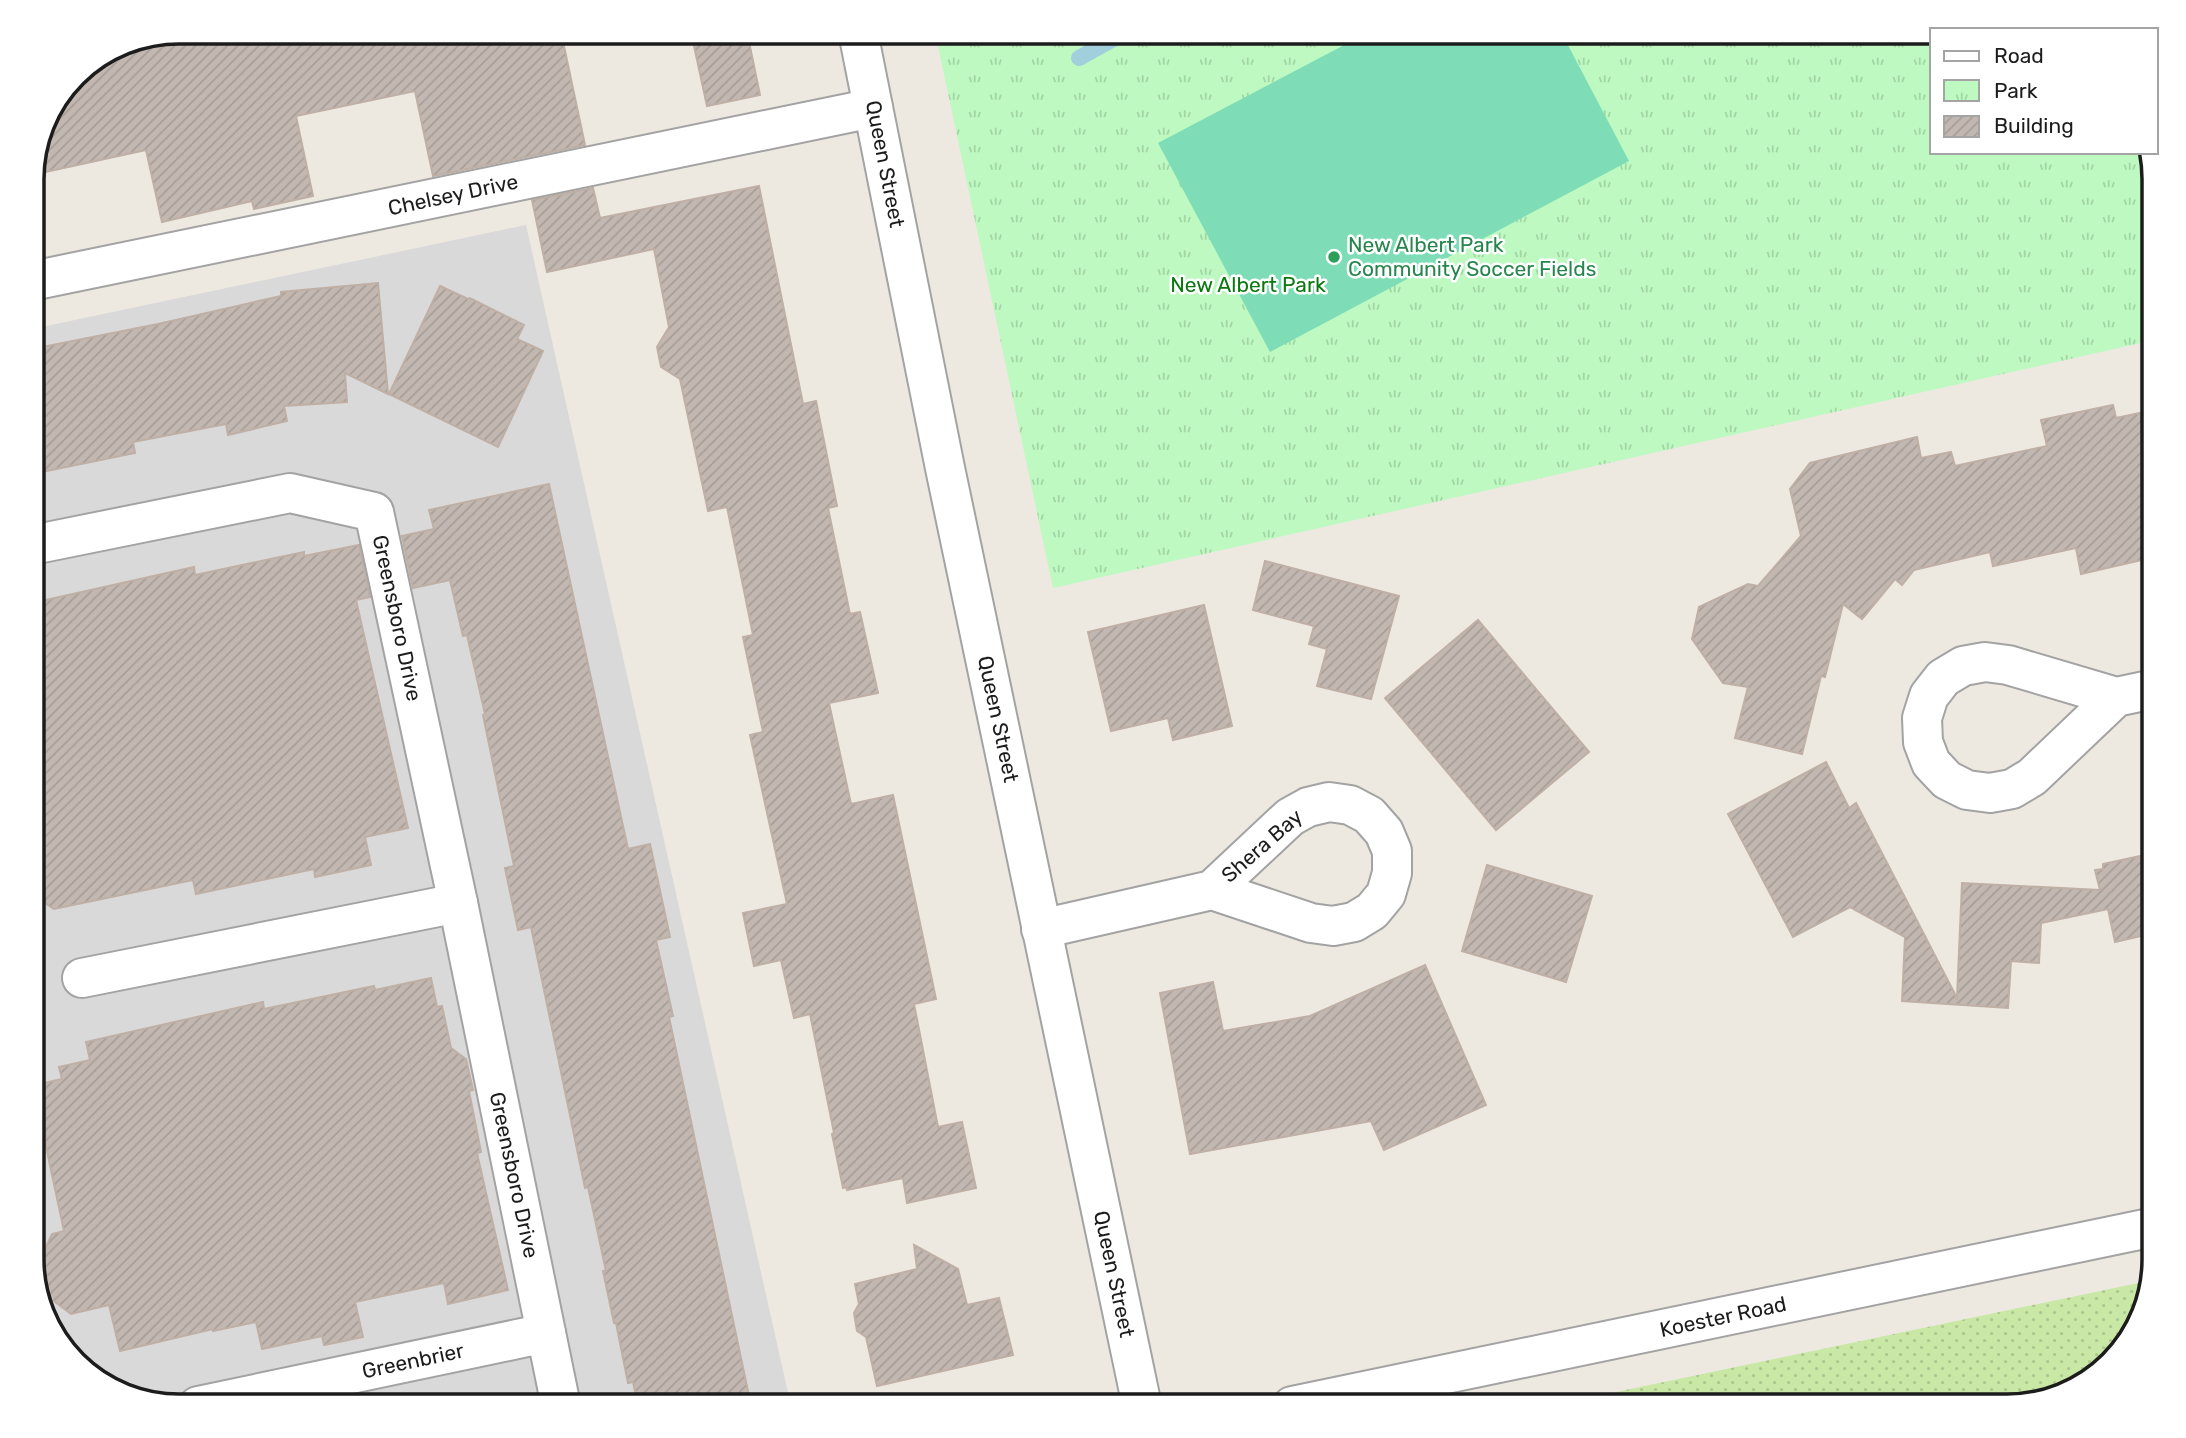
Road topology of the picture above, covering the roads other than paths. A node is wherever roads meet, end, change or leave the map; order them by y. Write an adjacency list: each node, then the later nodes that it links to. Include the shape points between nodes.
1 (860, 44): 2 (street, Queen Street)
2 (873, 108): 3 (street, Chelsey Drive); 9 (street, Queen Street)
3 (44, 279)
4 (44, 543): 8 (street, Greensboro Drive, via 290,493 374,512)
5 (2142, 692): 6 (street)
6 (2116, 697): 6 (street, via 2008,665 1985,662 1963,666 1943,678 1929,696 1922,718 1923,742 1931,763 1947,780 1967,790 1990,793 2012,789 2032,777)
7 (1212, 890): 9 (street, Shera Bay)
8 (458, 903): 10 (street); 12 (street, Greensboro Drive)
9 (1041, 929): 15 (street, Queen Street)
10 (82, 978)
11 (2142, 1229): 16 (street, Koester Road)
12 (546, 1332): 13 (street, Greenbrier); 14 (street, Greensboro Drive)
13 (254, 1394)
14 (559, 1394)
15 (1139, 1394)
16 (1350, 1394)

